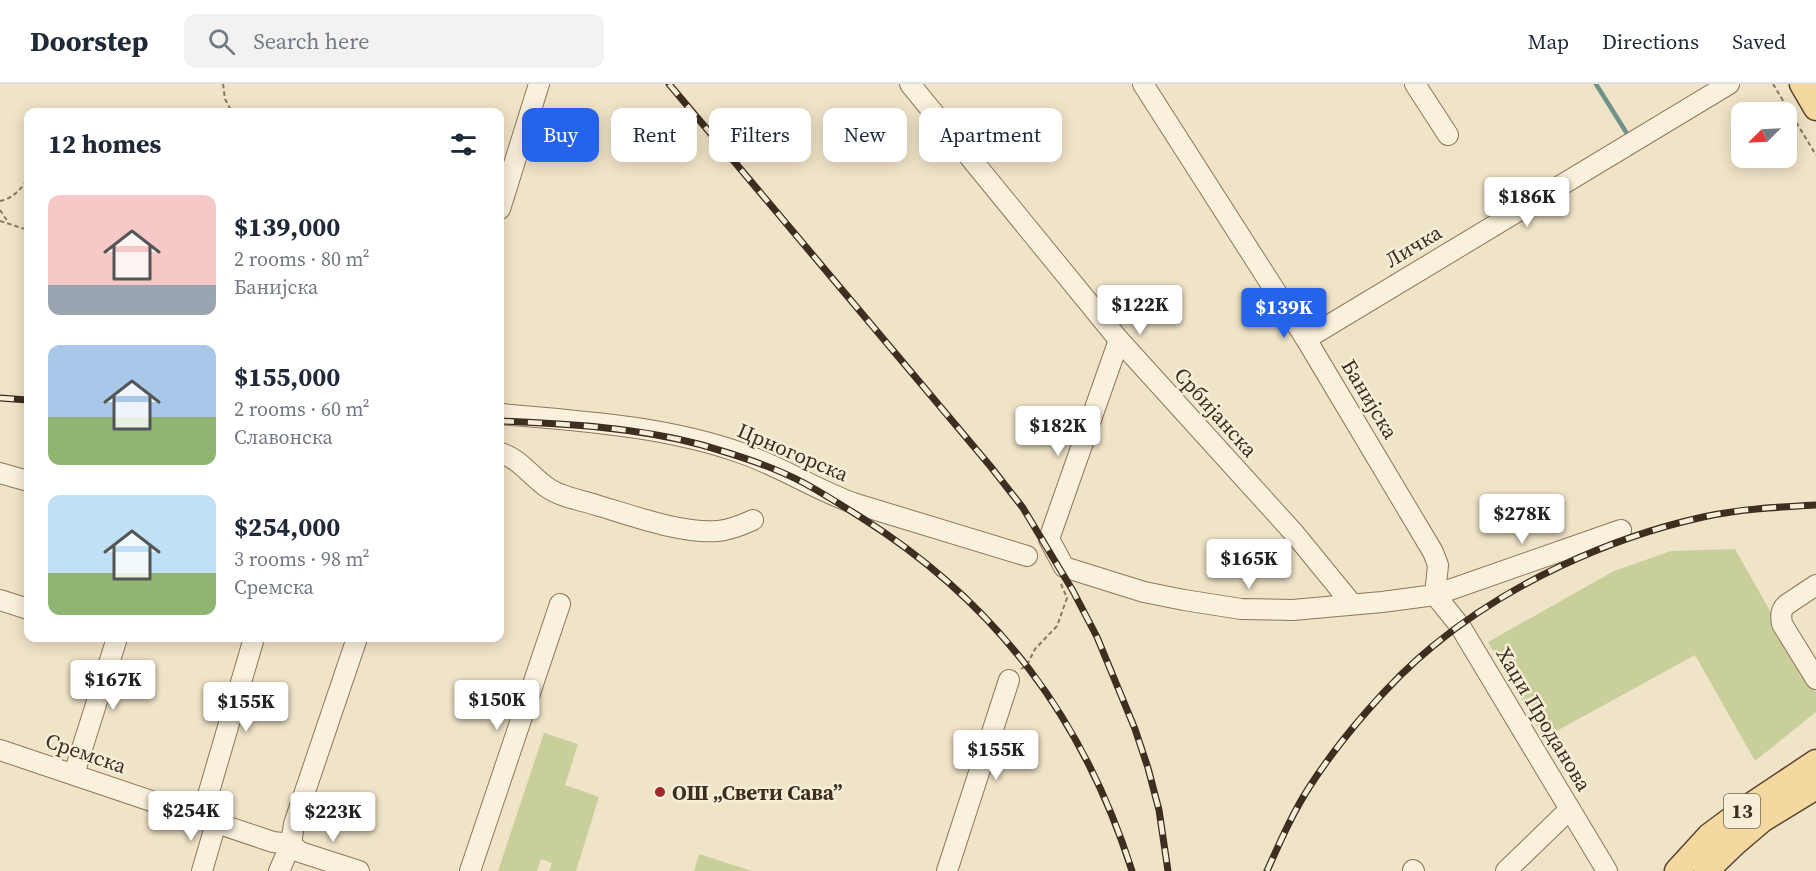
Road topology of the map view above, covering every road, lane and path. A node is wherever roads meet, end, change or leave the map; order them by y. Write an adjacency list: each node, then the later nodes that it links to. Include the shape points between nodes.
1 (223, 84): 9 (path)
2 (539, 84): 14 (street)
3 (910, 84): 21 (street, Србијанска)
4 (1143, 84): 20 (street, Банијска)
5 (1415, 84): 11 (street)
6 (1729, 84): 20 (street, Личка)
7 (1773, 84): 12 (path)
8 (1802, 84): 10 (main road)
9 (230, 108)
10 (1816, 108)
11 (1448, 135)
12 (1816, 155)
13 (24, 184): 15 (path)
14 (504, 195)
15 (0, 201)
16 (0, 210): 18 (path)
17 (0, 221): 18 (path)
18 (9, 224): 19 (path)
19 (24, 229)
20 (1306, 339): 31 (street, Банијска, via 1433,552 1438,565)
21 (1119, 340): 29 (street, via 1049,539); 34 (street, Србијанска, via 1294,533)
22 (504, 414): 28 (street, Црногорска, via 617,425 695,440 742,453 853,503)
23 (504, 455): 26 (street, via 549,489 641,518 703,531 729,529)
24 (0, 473): 25 (street)
25 (24, 480)
26 (753, 520)
27 (1621, 530): 31 (street)
28 (1027, 556)
29 (1062, 574): 34 (street, via 1241,609 1293,610); 40 (path, via 1067,598 1057,626 1035,649 1027,665)
30 (1816, 585): 39 (street, via 1786,605 1781,615 1782,624)
31 (1435, 595): 34 (street); 45 (street, Хаџи Проданова, via 1460,626)
32 (0, 600): 35 (street)
33 (560, 604): 51 (street)
34 (1352, 604)
35 (24, 608)
36 (116, 642): 43 (street)
37 (253, 642): 46 (street)
38 (356, 642): 47 (street, via 294,824)
39 (1816, 679)
40 (1008, 680): 52 (street)
41 (0, 750): 43 (street, Сремска)
42 (1816, 762): 55 (main road, 13, via 1709,836)
43 (74, 774): 46 (street, Сремска)
44 (1816, 787): 56 (main road, 13, via 1762,820)
45 (1570, 809): 53 (street); 54 (street, Хаџи Проданова)
46 (209, 821): 47 (street, Сремска); 48 (street)
47 (291, 844): 49 (street); 50 (street, Сремска, via 300,852)
48 (202, 871)
49 (279, 871)
50 (359, 871)
51 (470, 871)
52 (947, 871)
53 (1506, 871)
54 (1607, 871)
55 (1677, 871)
56 (1706, 871)

